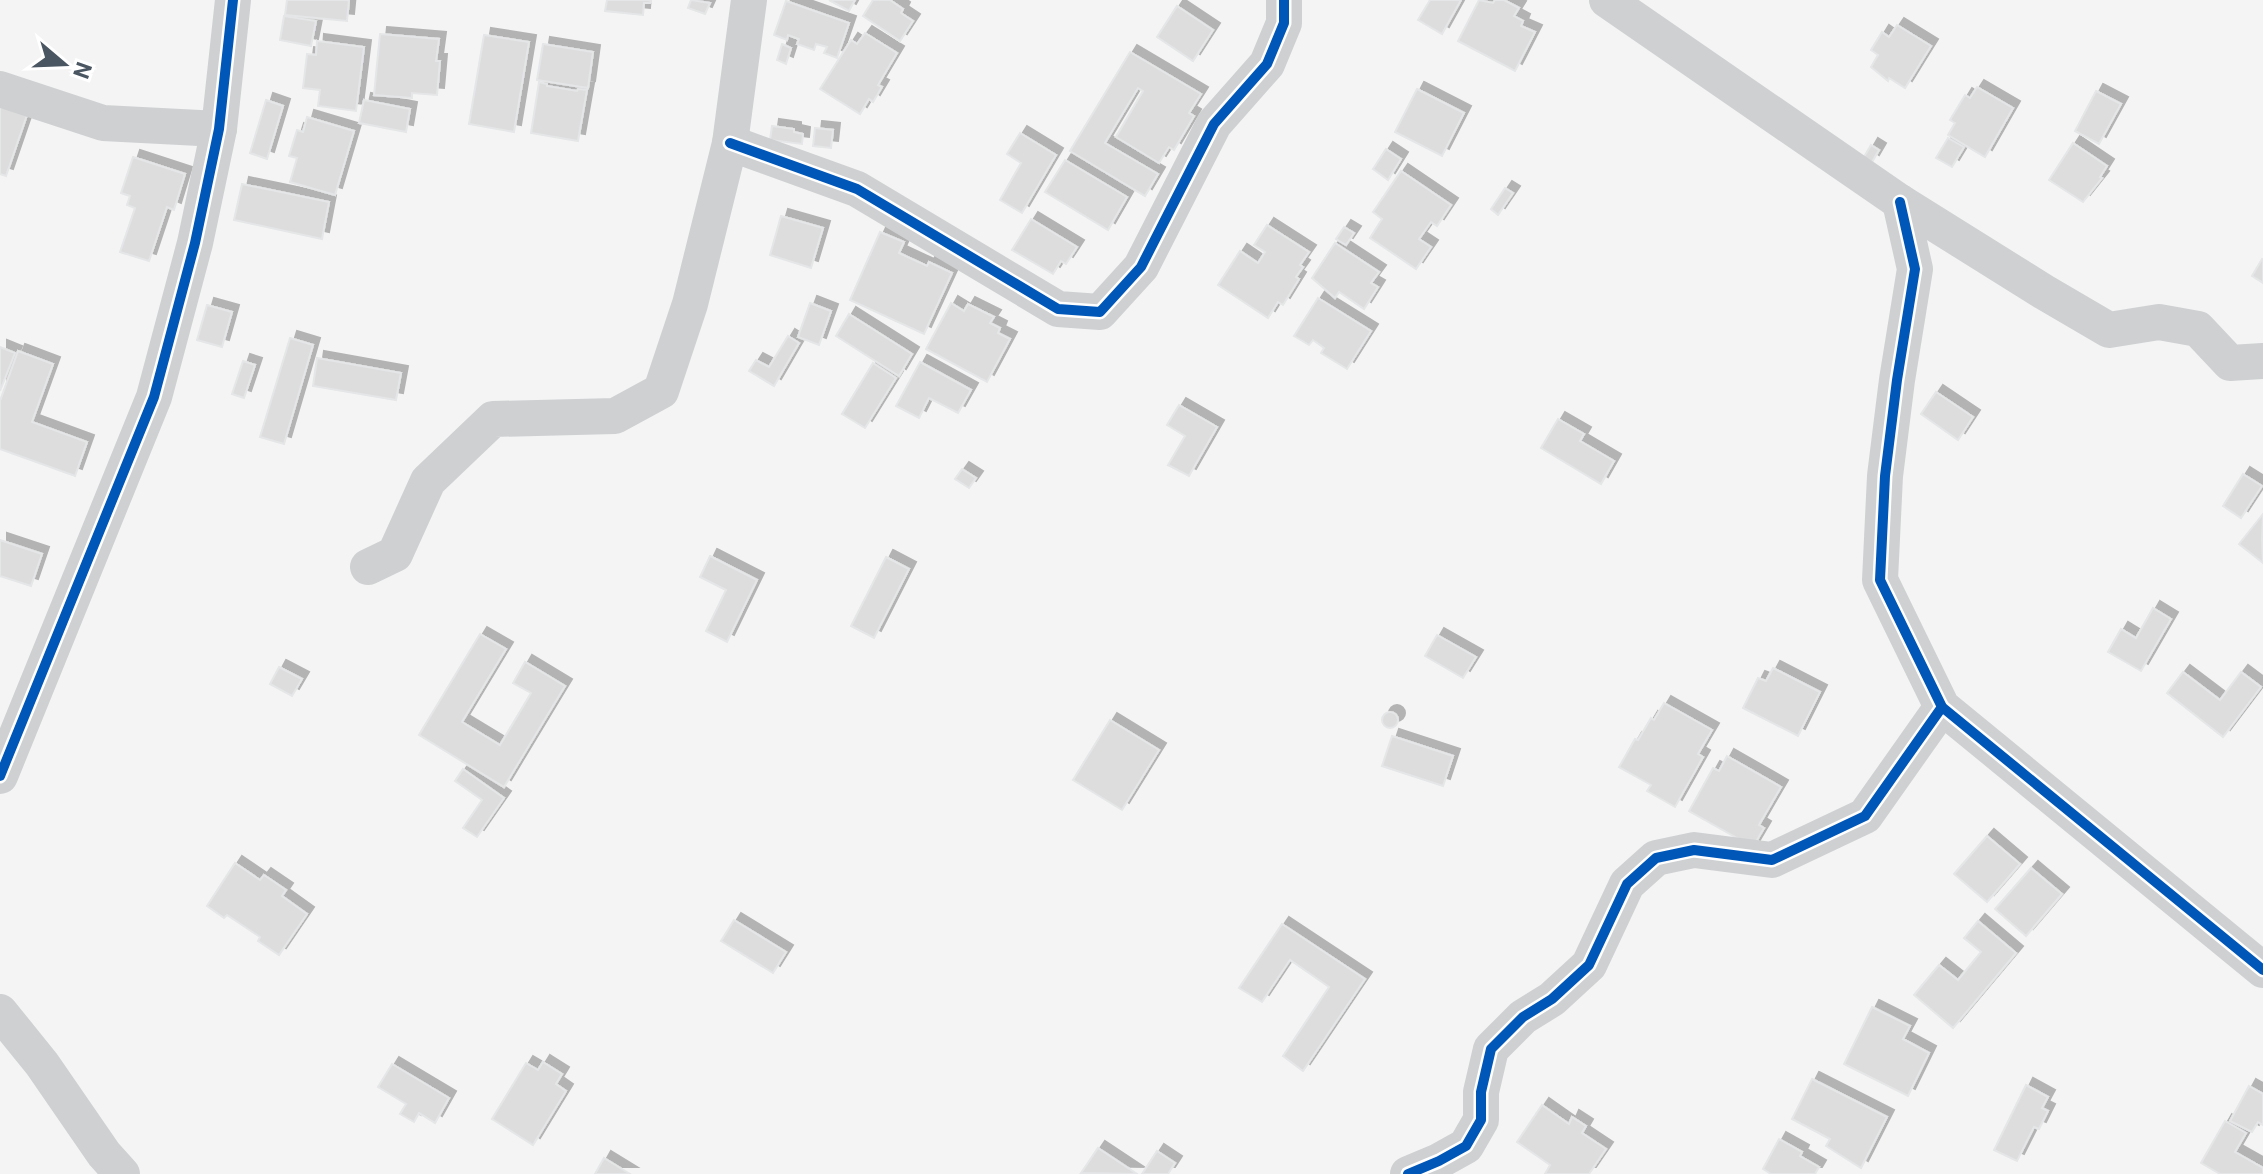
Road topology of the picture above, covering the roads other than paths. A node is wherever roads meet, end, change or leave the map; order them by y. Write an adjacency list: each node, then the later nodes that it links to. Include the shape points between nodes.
1 (233, 0): 6 (street)
2 (749, 0): 7 (street)
3 (1284, 0): 7 (street, via 1284,23 1267,64 1214,124 1141,267 1100,312 1058,309 857,189)
4 (1607, 0): 8 (street)
5 (0, 89): 6 (street, via 103,123)
6 (219, 129): 12 (street, via 154,397)
7 (730, 143): 10 (street, via 690,304 661,391 615,416 493,419 428,481 395,554)
8 (1900, 202): 9 (street, via 2109,330 2159,322 2198,329 2230,363); 11 (street, via 1915,269 1885,476 1880,580)
9 (2263, 361)
10 (368, 567)
11 (1942, 707): 13 (street); 16 (street, via 1865,816 1772,860 1694,850 1656,858 1627,884 1589,965 1491,1049 1481,1120 1466,1146)
12 (0, 776)
13 (2263, 970)
14 (0, 1012): 15 (street)
15 (122, 1174)
16 (1408, 1174)

